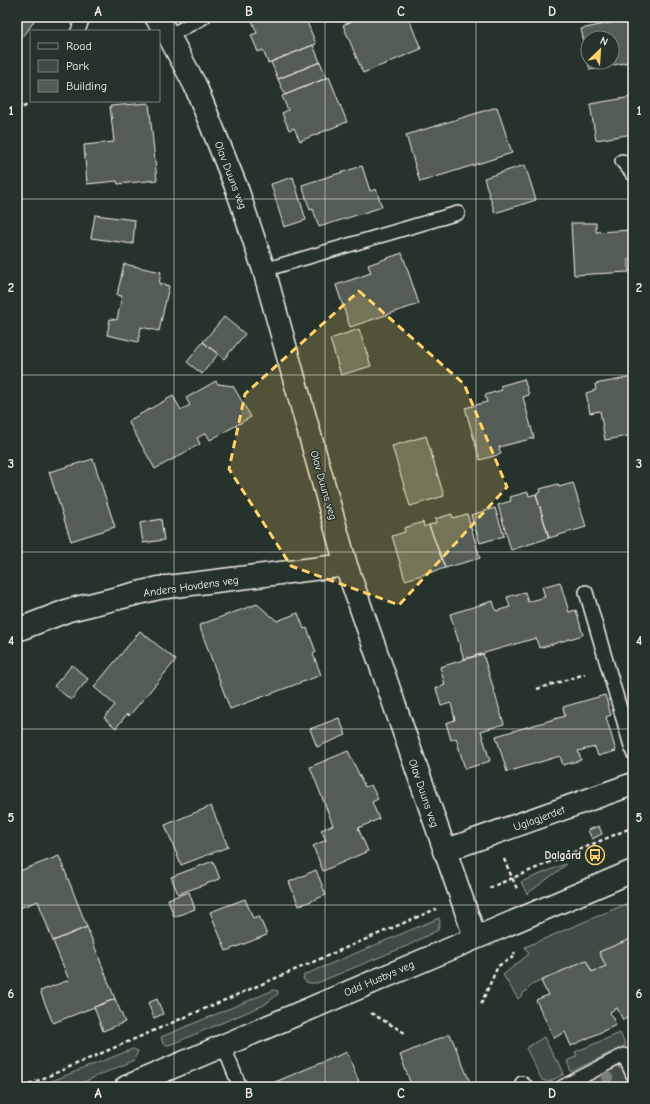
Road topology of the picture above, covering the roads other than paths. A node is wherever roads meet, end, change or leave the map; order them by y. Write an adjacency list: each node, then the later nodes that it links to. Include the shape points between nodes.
1 (83, 17): 4 (lane)
2 (156, 17): 5 (street, Olav Duuns veg)
3 (204, 17): 5 (lane)
4 (78, 30)
5 (169, 36): 9 (street, Olav Duuns veg, via 195,85 238,189)
6 (622, 160): 7 (lane)
7 (633, 174)
8 (458, 213): 9 (lane)
9 (264, 270): 10 (street, Olav Duuns veg)
10 (346, 564): 12 (street, Anders Hovdens veg, via 159,588 69,610); 15 (street, Olav Duuns veg)
11 (586, 592): 13 (lane)
12 (17, 630)
13 (633, 753)
14 (633, 784): 15 (street, Uglagjerdet)
15 (444, 851): 17 (street, Olav Duuns veg)
16 (633, 871): 17 (street, Odd Husbys veg)
17 (475, 937): 18 (street, Odd Husbys veg)
18 (223, 1045): 20 (street, Odd Husbys veg); 21 (lane)
19 (633, 1075): 22 (lane, via 624,1055)
20 (126, 1087)
21 (240, 1087)
22 (562, 1087)

